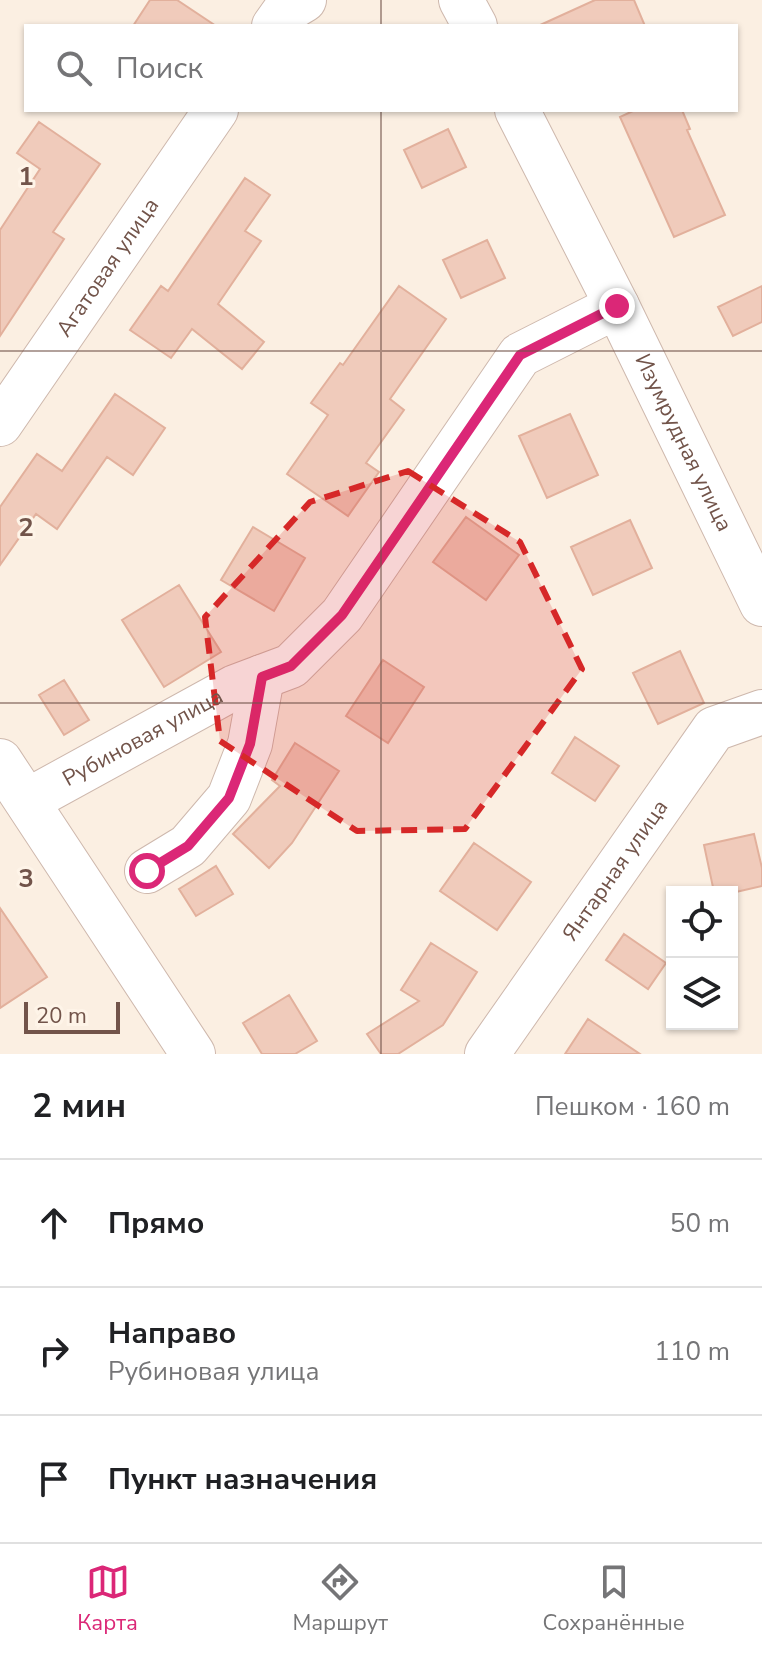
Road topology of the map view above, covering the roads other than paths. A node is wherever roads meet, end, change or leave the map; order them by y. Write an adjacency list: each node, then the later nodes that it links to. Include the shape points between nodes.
1 (304, 0): 3 (street)
2 (461, 0): 4 (street)
3 (275, 24)
4 (474, 24)
5 (215, 112): 8 (street, Агатовая улица)
6 (518, 112): 7 (street, Изумрудная улица)
7 (617, 306): 9 (street, Изумрудная улица); 10 (street, Рубиновая улица, via 520,355 342,615 291,666)
8 (0, 424)
9 (762, 604)
10 (262, 677): 13 (street, Рубиновая улица); 14 (street, via 250,744 229,798 188,846)
11 (762, 712): 16 (street, Янтарная улица, via 714,729)
12 (0, 761): 13 (street)
13 (27, 801): 15 (street)
14 (147, 871)
15 (193, 1054)
16 (487, 1054)

